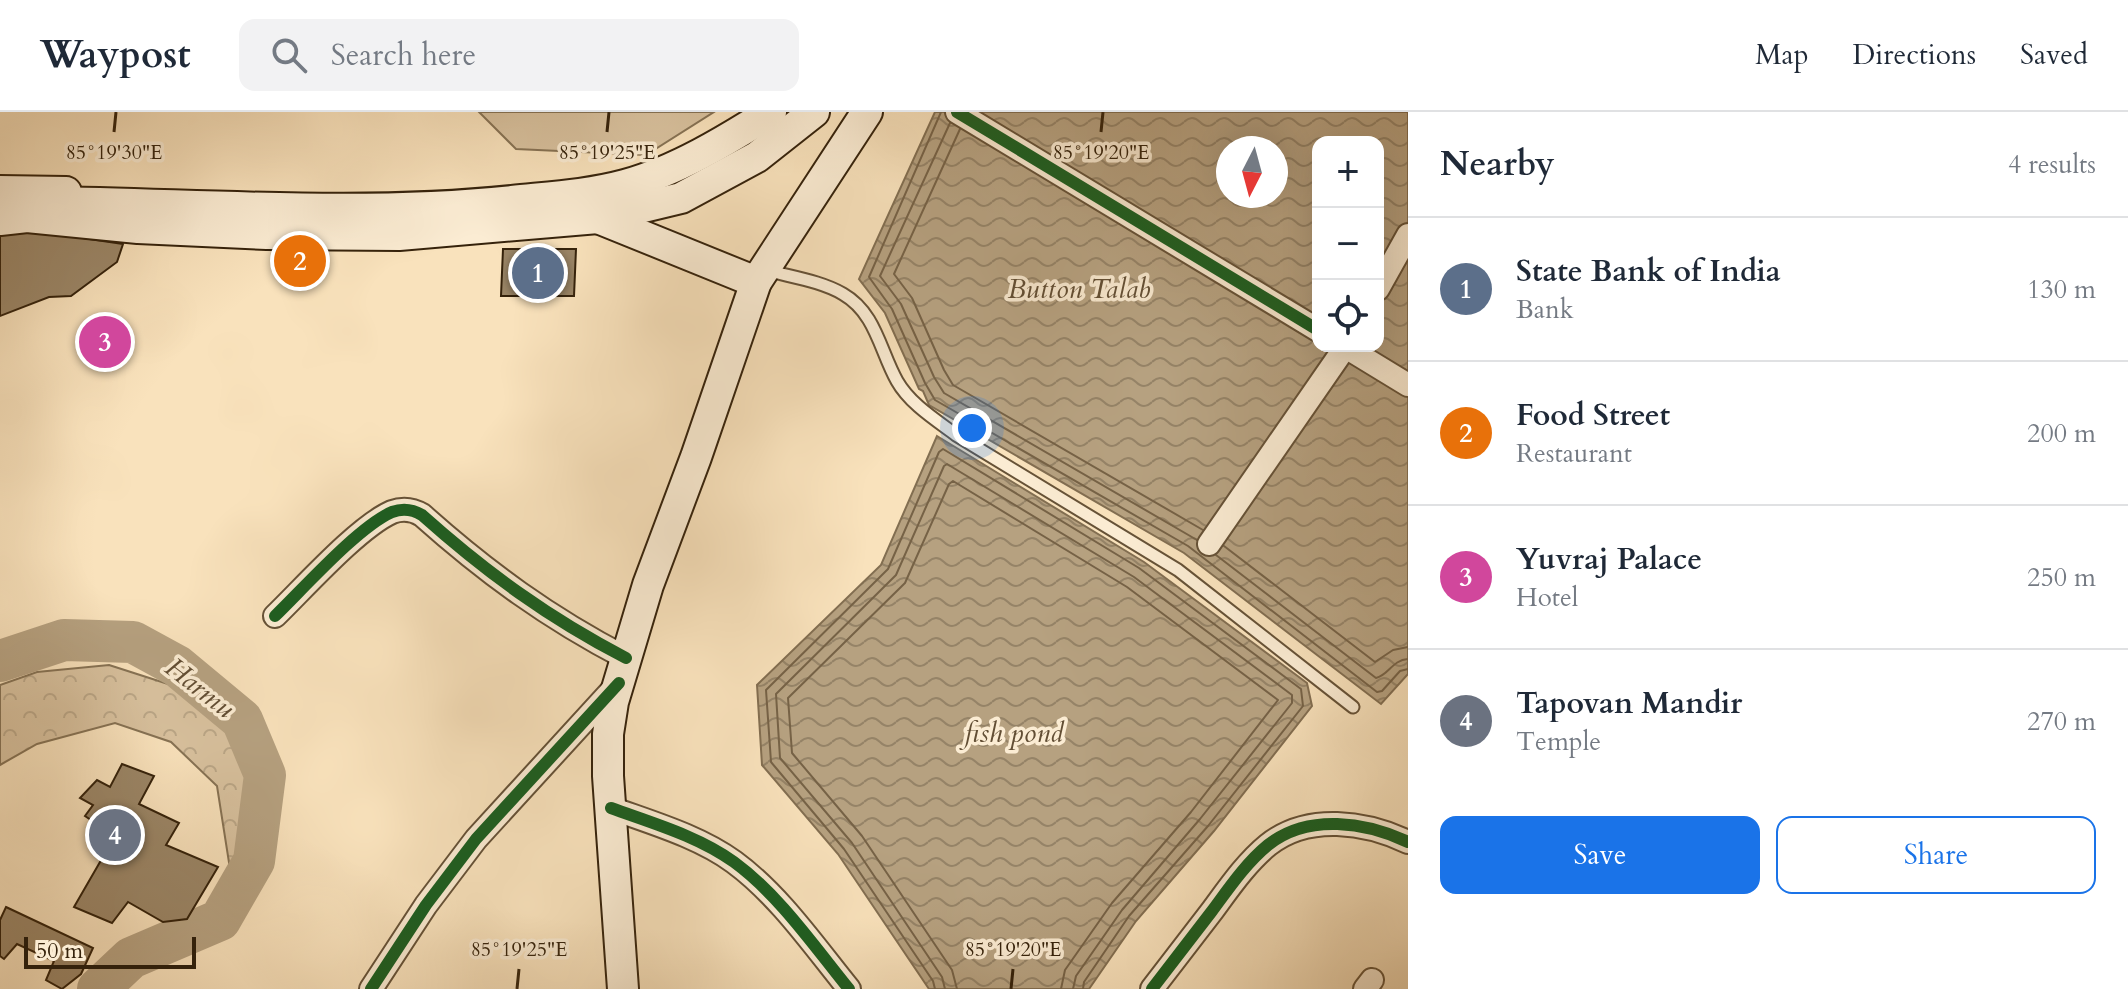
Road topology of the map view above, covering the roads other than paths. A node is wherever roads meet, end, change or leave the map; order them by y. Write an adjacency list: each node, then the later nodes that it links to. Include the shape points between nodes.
1 (750, 112): 8 (main road, via 659,164 586,180 478,192 354,198)
2 (771, 112): 9 (main road, via 662,172 590,193 424,208 326,210)
3 (800, 112): 10 (main road, via 756,142 666,187 593,208 363,224)
4 (814, 112): 11 (main road, via 757,157 681,198)
5 (867, 112): 14 (main road)
6 (957, 112): 7 (street)
7 (984, 119): 16 (street)
8 (0, 191)
9 (0, 201)
10 (0, 213)
11 (598, 218): 12 (main road, via 399,235 138,228 27,217); 14 (main road)
12 (0, 220)
13 (1408, 235): 15 (street)
14 (759, 276): 22 (main road, via 648,585); 23 (lane, via 804,280 843,294 866,314 898,383 924,411 1178,570)
15 (1383, 280)
16 (1312, 326)
17 (1341, 352): 20 (street)
18 (1355, 352): 19 (street)
19 (1408, 385)
20 (1209, 544)
21 (275, 616): 22 (street, via 371,527 408,509)
22 (623, 670): 24 (main road, via 608,734); 26 (street, via 476,839)
23 (1353, 707)
24 (611, 808): 27 (main road); 28 (street, via 732,861 778,905)
25 (1408, 842): 29 (street, via 1354,824 1309,827 1284,835 1239,875)
26 (371, 989)
27 (623, 989)
28 (849, 989)
29 (1152, 989)

